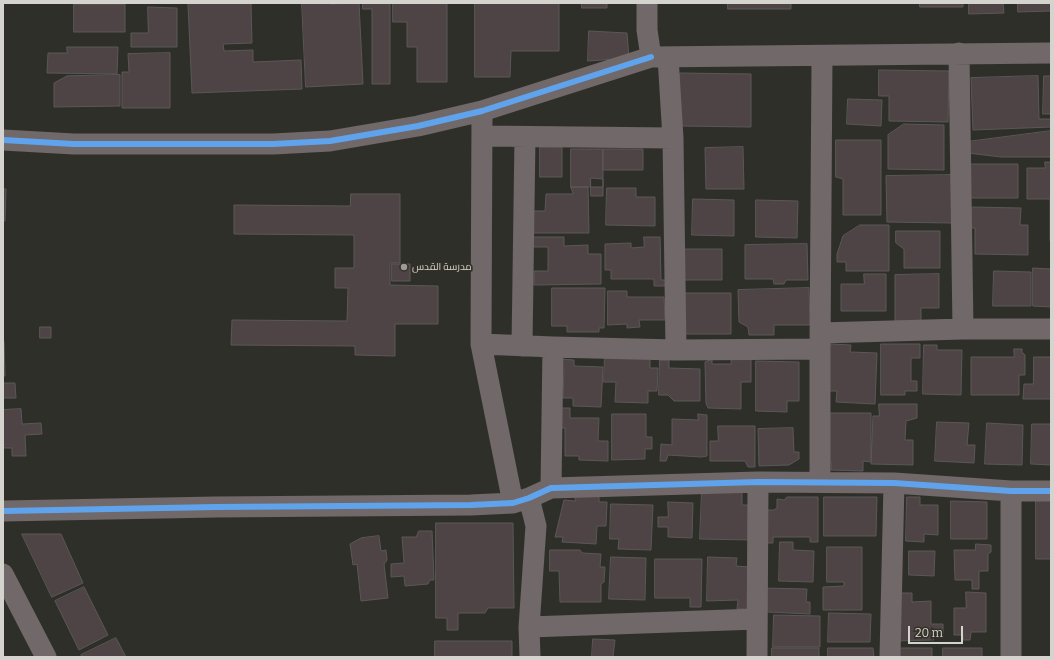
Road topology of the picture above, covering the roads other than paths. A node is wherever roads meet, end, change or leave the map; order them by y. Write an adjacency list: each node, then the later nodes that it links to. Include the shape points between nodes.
1 (647, 3): 5 (street, via 647,30)
2 (959, 53): 3 (street); 4 (street); 11 (street)
3 (1051, 53)
4 (822, 56): 5 (street); 13 (street)
5 (660, 57): 6 (street); 9 (street)
6 (482, 112): 7 (street); 10 (street, via 330,141 273,144 74,144)
7 (482, 136): 8 (street); 14 (street)
8 (525, 137): 9 (street); 15 (street)
9 (673, 138): 17 (street)
10 (3, 140)
11 (963, 329): 12 (street); 13 (street)
12 (1051, 329)
13 (820, 341): 17 (street); 19 (street)
14 (481, 344): 15 (street); 24 (street)
15 (522, 346): 16 (street)
16 (553, 347): 17 (street); 21 (street)
17 (676, 350)
18 (758, 482): 19 (street); 21 (street); 27 (street)
19 (820, 482): 20 (street)
20 (894, 483): 22 (street); 32 (street)
21 (551, 488): 24 (street)
22 (1011, 491): 23 (street); 33 (street)
23 (1051, 491)
24 (521, 500): 25 (street, via 471,505); 28 (street, via 536,526)
25 (3, 511)
26 (3, 574): 29 (street)
27 (757, 619): 28 (street); 31 (street)
28 (529, 627): 30 (street)
29 (46, 657)
30 (530, 657)
31 (757, 657)
32 (890, 657)
33 (1011, 657)

